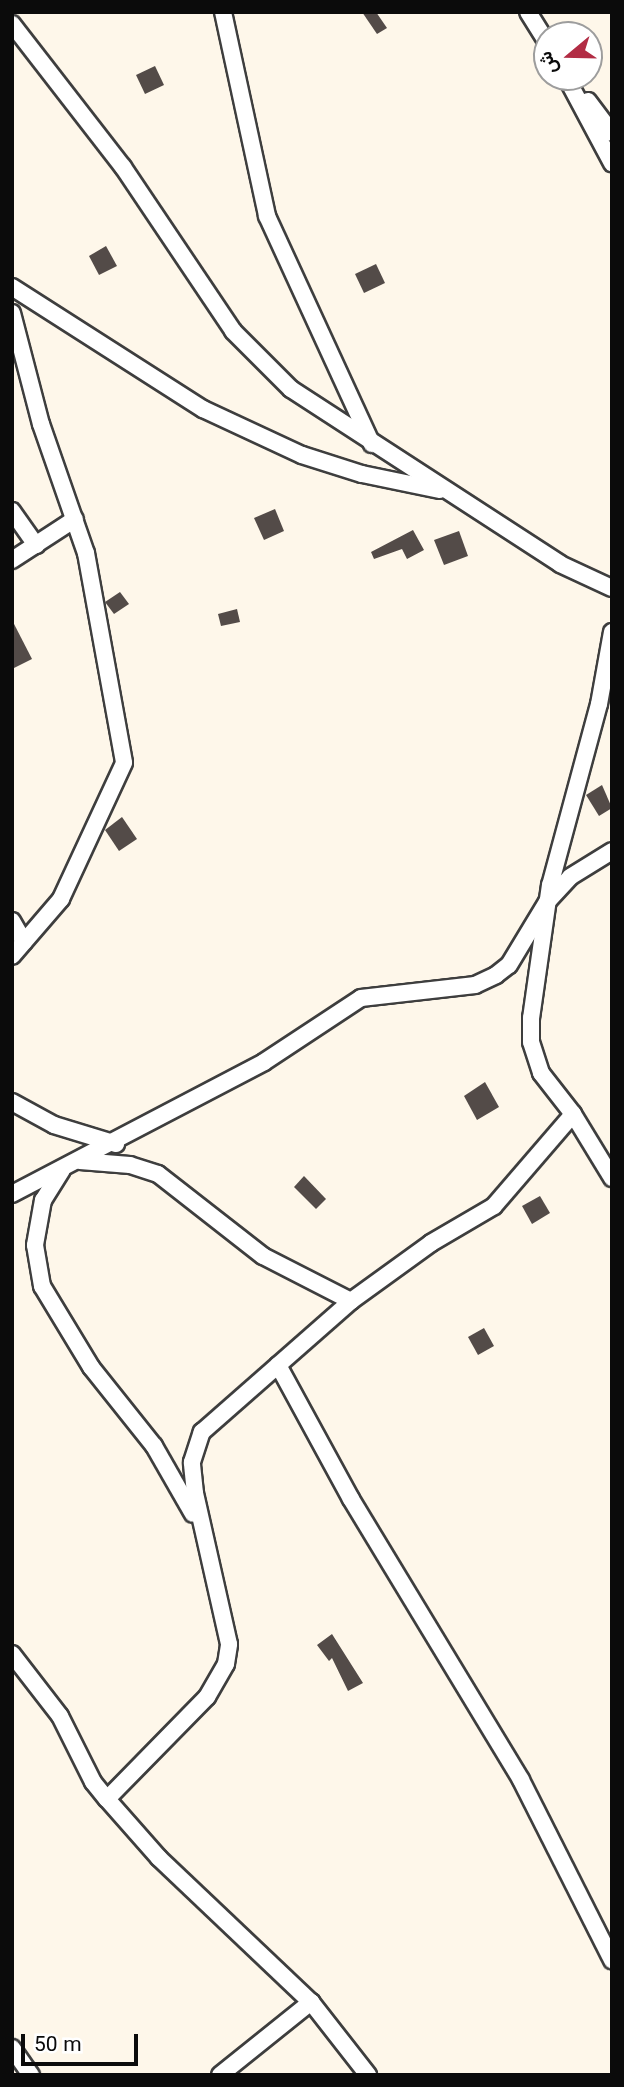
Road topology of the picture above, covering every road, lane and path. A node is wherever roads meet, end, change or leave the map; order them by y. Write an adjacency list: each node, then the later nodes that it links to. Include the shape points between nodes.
1 (223, 12): 9 (street, via 267,216)
2 (12, 24): 9 (street, via 123,167 233,331 292,389)
3 (575, 91): 6 (street)
4 (579, 91): 5 (street)
5 (612, 133)
6 (612, 163)
7 (12, 287): 10 (street, via 203,409 302,454 362,474)
8 (12, 313): 12 (street, via 41,424)
9 (373, 446): 10 (street)
10 (453, 493): 15 (street, via 560,564)
11 (12, 511): 13 (street)
12 (75, 519): 13 (street); 20 (street, via 100,620 124,764 61,899)
13 (36, 545): 14 (street)
14 (12, 561)
15 (612, 588)
16 (612, 632): 18 (street, via 599,704)
17 (612, 850): 18 (street, via 570,877)
18 (547, 902): 23 (street, via 531,1042 541,1073); 24 (street, via 509,965 496,975 475,985 361,998 264,1062)
19 (12, 921): 20 (street)
20 (24, 942): 21 (street)
21 (12, 956)
22 (12, 1102): 24 (street, via 54,1125)
23 (573, 1114): 27 (street); 29 (street, via 494,1206 431,1243)
24 (116, 1144): 25 (street)
25 (79, 1161): 26 (street); 29 (street, via 130,1165 158,1174 263,1256)
26 (63, 1168): 28 (street); 31 (street, via 43,1200 35,1245 42,1286 90,1367 154,1446)
27 (612, 1178)
28 (12, 1194)
29 (351, 1301): 30 (street)
30 (278, 1365): 31 (street, via 202,1432 192,1462); 34 (street, via 351,1499 521,1780)
31 (199, 1526): 33 (street, via 229,1644 226,1664 207,1697)
32 (12, 1654): 33 (street, via 60,1716 93,1783)
33 (107, 1799): 35 (street, via 159,1858)
34 (612, 1961)
35 (311, 2003): 38 (street); 39 (street)
36 (12, 2048): 37 (street)
37 (31, 2075)
38 (220, 2075)
39 (368, 2075)

